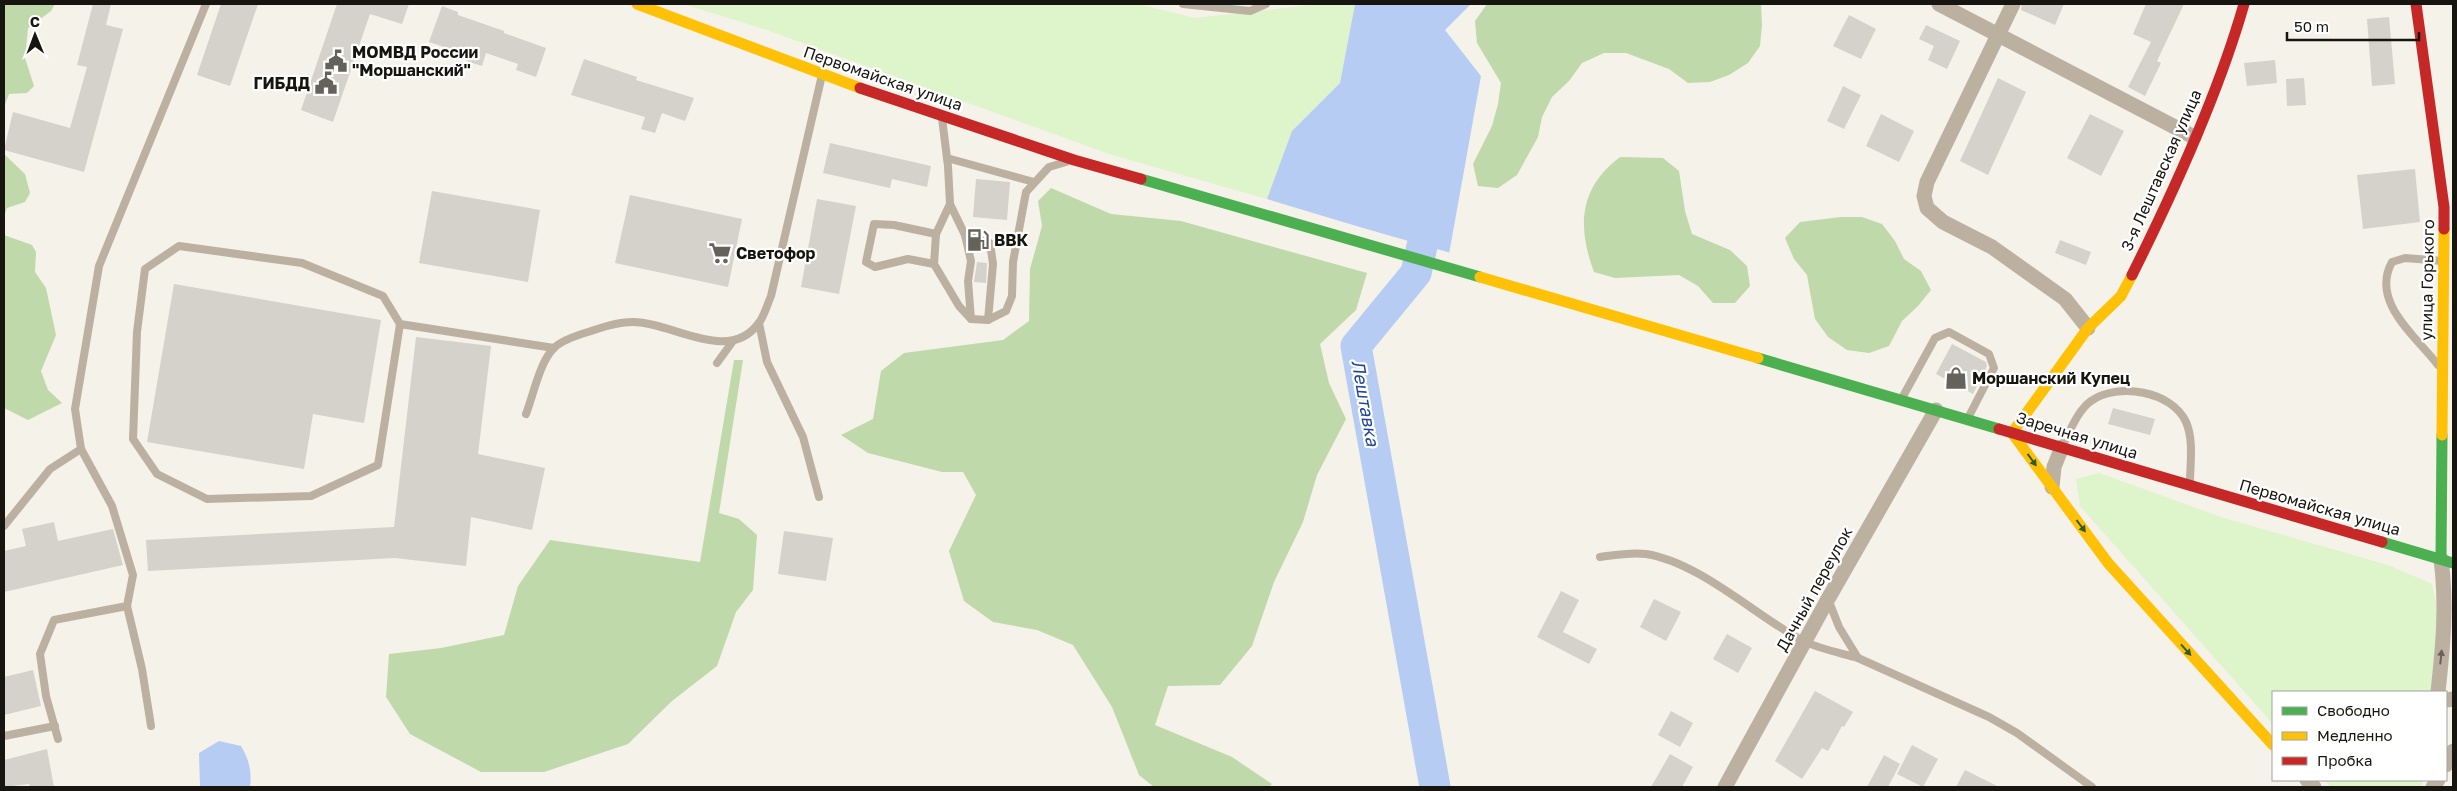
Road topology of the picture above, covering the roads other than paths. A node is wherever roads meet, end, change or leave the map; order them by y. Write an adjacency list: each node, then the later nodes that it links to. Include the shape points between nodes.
1 (206, 4): 37 (lane, via 99,266 75,409)
2 (1183, 4): 3 (lane, via 1250,11)
3 (1266, 4)
4 (1939, 4): 9 (street)
5 (2013, 4): 9 (street)
6 (2244, 4): 12 (main road, 3-я Лештавская улица, via 2231,50)
7 (2416, 4): 19 (main road, улица Горького)
8 (643, 5): 10 (main road, Первомайская улица)
9 (1998, 35): 12 (street); 25 (street, via 1926,182 1924,196 1927,208 1943,222 1992,247 2065,300)
10 (822, 75): 11 (main road, Первомайская улица); 23 (lane, via 771,296)
11 (942, 116): 13 (lane); 14 (main road, Первомайская улица)
12 (2194, 137): 25 (main road, 3-я Лештавская улица, via 2160,219 2121,296)
13 (947, 158): 15 (lane); 16 (lane)
14 (1074, 160): 15 (lane, via 1049,166); 26 (main road, Первомайская улица)
15 (1034, 182): 22 (lane, via 1026,192 1013,262 1012,296 1006,311)
16 (950, 204): 17 (lane); 18 (lane)
17 (936, 234): 20 (lane); 20 (lane, via 874,224 866,262 875,267 908,259)
18 (965, 235): 21 (lane, via 970,261); 22 (lane, via 990,244 993,264)
19 (2449, 261): 30 (main road, улица Горького); 30 (lane, via 2405,258 2392,262 2386,273 2388,299 2401,324)
20 (934, 264): 21 (lane, via 959,306)
21 (971, 319): 22 (lane)
22 (988, 320)
23 (760, 323): 27 (lane, via 748,335); 40 (lane, via 767,362 803,438)
24 (400, 324): 24 (lane, via 383,296 302,263 179,246 146,269 137,332 133,439 157,474 207,499 311,496 378,465); 28 (lane)
25 (2088, 328): 35 (main road, 3-я Лештавская улица)
26 (1691, 338): 31 (main road, Заречная улица)
27 (733, 341): 28 (lane, via 712,341 633,322 611,324 575,336); 29 (lane)
28 (554, 348): 33 (lane, via 542,368)
29 (717, 363)
30 (2442, 371): 43 (main road, улица Горького)
31 (1901, 400): 32 (main road, Заречная улица); 34 (lane, via 1934,338 1949,332 1989,354 1994,368)
32 (1936, 410): 34 (main road, Заречная улица); 46 (street, Дачный переулок)
33 (526, 414)
34 (1967, 419): 35 (main road, Заречная улица)
35 (2012, 433): 36 (main road, Заречная улица); 39 (main road, one-way to 39)
36 (2062, 447): 38 (main road, Заречная улица); 38 (lane, via 2090,402 2116,392 2146,394 2169,403 2187,423); 39 (street, via 2054,467)
37 (81, 449): 41 (lane, via 50,470); 47 (lane, via 112,506 134,575)
38 (2190, 485): 45 (main road, Первомайская улица)
39 (2052, 487): 57 (main road, one-way to 57, via 2126,584)
40 (819, 497)
41 (4, 526)
42 (2453, 541): 43 (lane)
43 (2440, 542): 45 (main road, улица Горького)
44 (1600, 557): 50 (lane, via 1626,553 1647,554 1666,560 1703,578)
45 (2447, 561): 48 (street)
46 (1828, 599): 50 (street, Дачный переулок); 51 (lane, via 1839,627)
47 (127, 606): 53 (lane, via 54,620 40,654); 54 (lane)
48 (2445, 622): 49 (street); 52 (street, one-way to 48)
49 (2453, 640)
50 (1804, 642): 51 (lane); 60 (street, Дачный переулок)
51 (1858, 658): 61 (lane, via 1989,717 2017,733)
52 (2438, 691)
53 (54, 726): 55 (lane); 56 (lane)
54 (151, 726)
55 (4, 736)
56 (58, 739)
57 (2272, 745)
58 (2453, 751): 59 (street)
59 (2447, 763)
60 (1725, 787)
61 (2092, 787)

